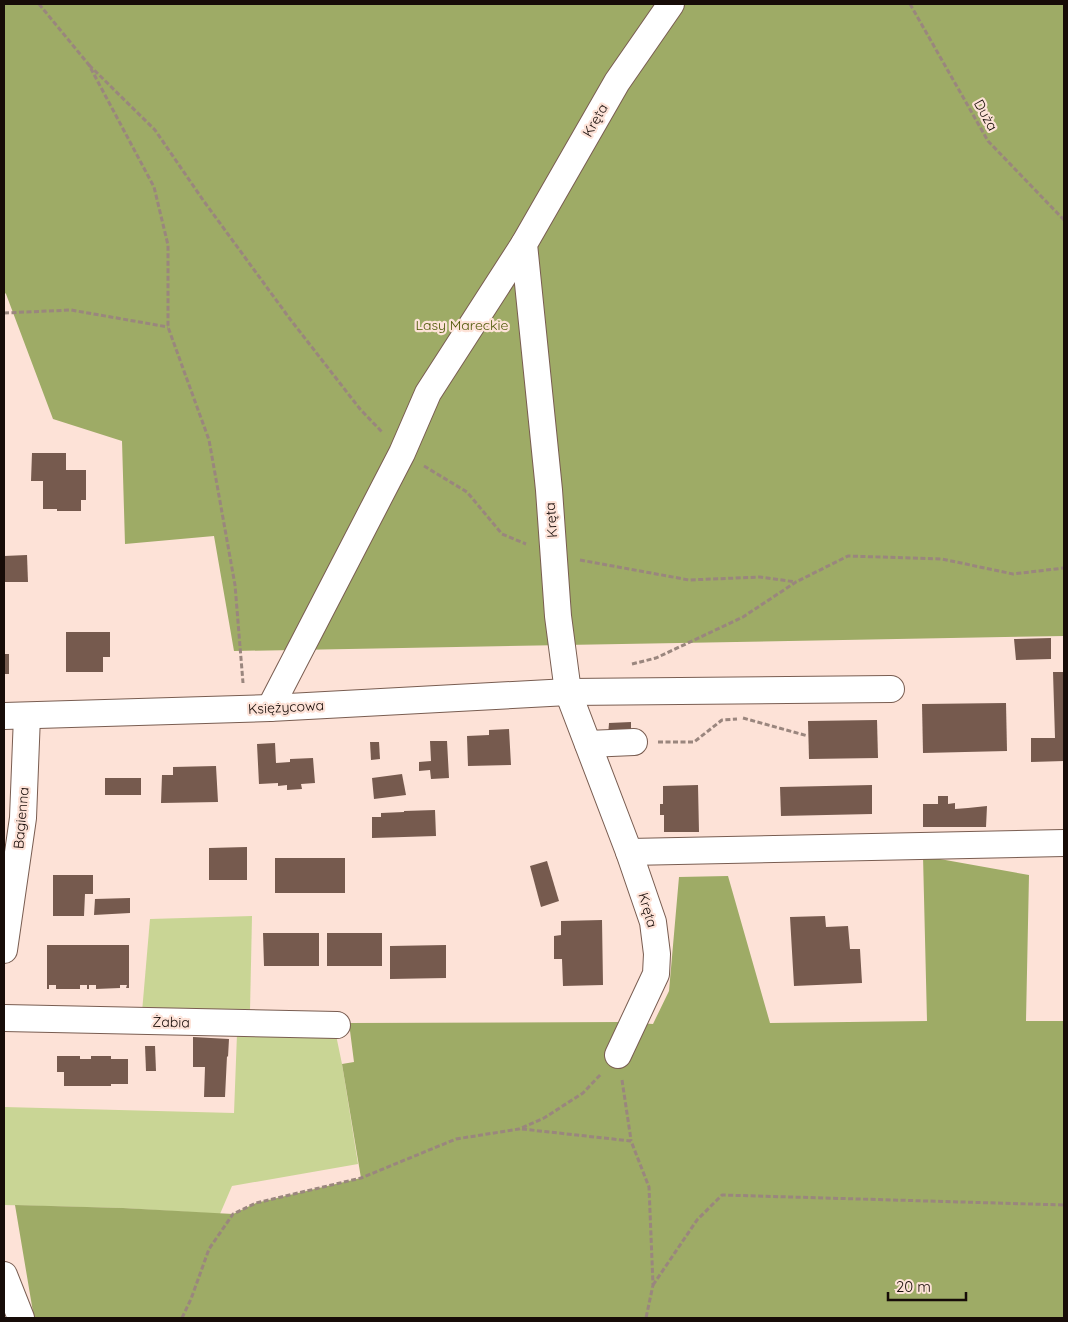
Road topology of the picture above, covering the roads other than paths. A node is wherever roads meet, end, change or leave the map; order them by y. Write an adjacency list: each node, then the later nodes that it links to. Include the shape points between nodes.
1 (671, 4): 2 (street, Kręta, via 617,82)
2 (524, 244): 4 (street, Kręta, via 558,616); 5 (street, via 428,393 402,453)
3 (891, 689): 4 (street, Księżycowa)
4 (568, 692): 5 (street, Księżycowa); 8 (street, Kręta)
5 (258, 708): 6 (street, Księżycowa)
6 (15, 716): 11 (street, Bagienna, via 23,818)
7 (634, 742): 8 (street)
8 (588, 744): 10 (street, Kręta)
9 (1064, 843): 10 (street)
10 (629, 852): 14 (street, Kręta, via 653,922 656,974)
11 (4, 950)
12 (4, 1018): 13 (street, Żabia)
13 (337, 1025)
14 (618, 1054)
15 (4, 1275): 16 (street)
16 (13, 1311)

